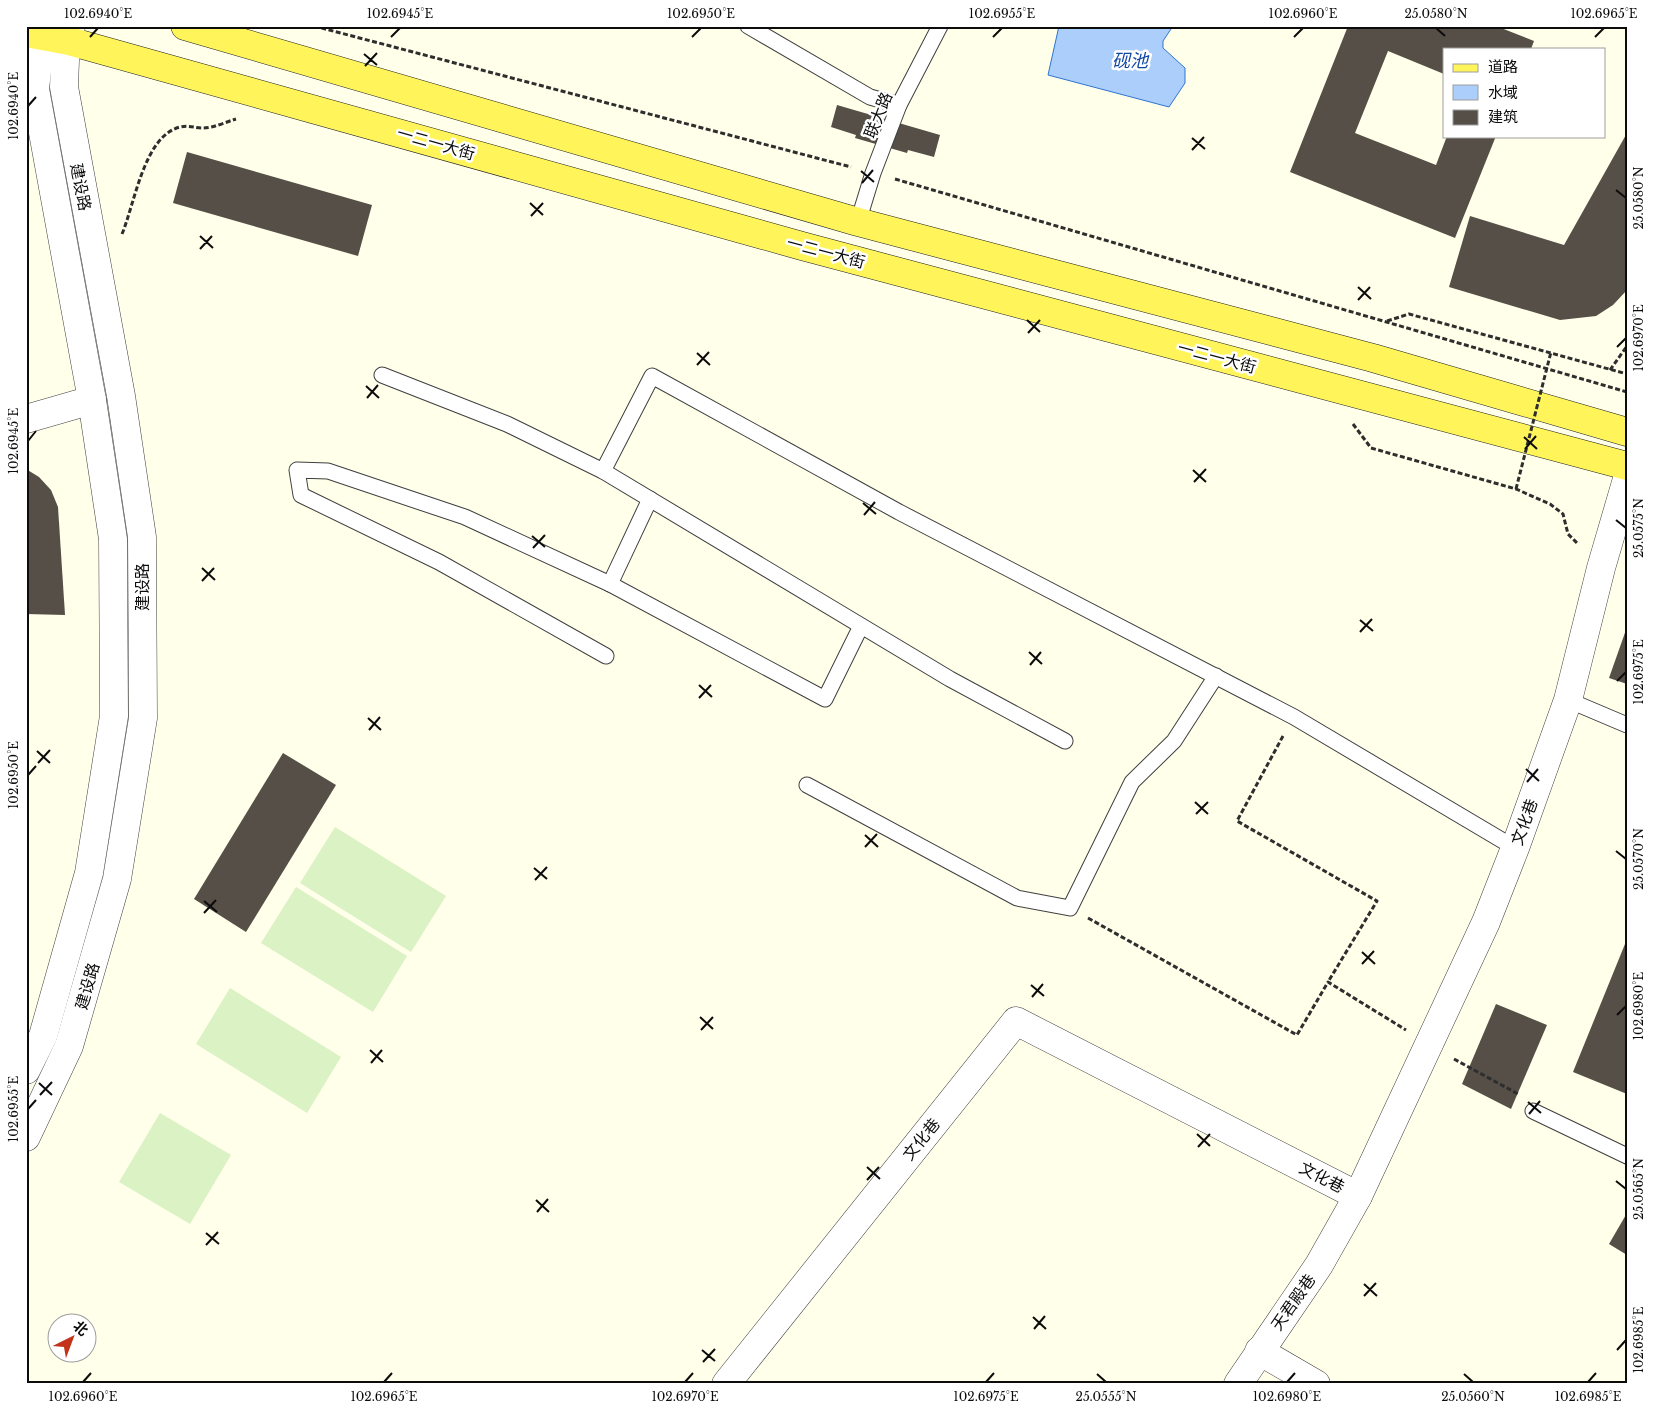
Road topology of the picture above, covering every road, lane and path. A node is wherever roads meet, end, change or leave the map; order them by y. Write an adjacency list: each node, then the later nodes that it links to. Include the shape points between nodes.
1 (185, 26): 11 (main road)
2 (314, 26): 9 (path)
3 (748, 26): 7 (lane, via 870,97)
4 (940, 26): 7 (lane, 联大路)
5 (36, 32): 6 (main road, 一二一大街); 19 (street, 建设路, via 35,89)
6 (70, 34): 23 (main road, 一二一大街, via 802,246); 44 (street, 建设路, via 64,87 142,537 143,718 117,879 69,1046)
7 (899, 105): 9 (lane, 联大路)
8 (205, 128): 10 (path, via 180,127 158,142 148,159)
9 (873, 172): 11 (lane, 联大路); 12 (path)
10 (129, 216)
11 (858, 222): 22 (main road, via 1373,358)
12 (1387, 321): 14 (path, via 1409,314); 18 (path)
13 (1627, 346): 15 (path)
14 (1550, 352): 15 (path); 26 (path, bridge)
15 (1610, 370): 16 (path)
16 (1627, 374)
17 (382, 376): 24 (lane, via 507,424)
18 (1627, 392)
19 (92, 400): 20 (street); 42 (street, 建设路, via 113,538 114,716 89,873 42,1036)
20 (26, 419)
21 (1352, 423): 26 (path, via 1372,448)
22 (1627, 432)
23 (1627, 466)
24 (603, 471): 27 (lane); 32 (lane, via 652,376 899,512)
25 (1627, 479): 28 (street, 文化巷)
26 (1516, 489): 28 (path, via 1550,504 1563,514 1568,534)
27 (650, 498): 29 (lane); 30 (lane)
28 (1601, 568): 33 (street, 文化巷)
29 (610, 584): 30 (lane, via 825,698); 31 (lane, via 465,517 328,471 297,470 301,495 439,562)
30 (861, 626): 36 (lane, via 950,680)
31 (606, 656)
32 (1216, 676): 34 (lane); 39 (lane, via 1174,741 1132,782)
33 (1568, 700): 35 (lane); 38 (street, 文化巷)
34 (1294, 717): 38 (lane); 40 (path, via 1237,821 1377,901)
35 (1627, 725)
36 (1065, 741)
37 (807, 785): 39 (lane, via 1017,898)
38 (1515, 848): 41 (street, 文化巷, via 1486,922)
39 (1070, 908): 40 (path, via 1297,1035)
40 (1328, 982): 41 (path)
41 (1429, 1044): 43 (path, via 1518,1094); 46 (street, 文化巷)
42 (26, 1070)
43 (1533, 1111): 45 (lane)
44 (26, 1137)
45 (1627, 1156)
46 (1358, 1196): 47 (street, 天君殿巷, via 1319,1265); 48 (street, 文化巷, via 1016,1021)
47 (1259, 1351): 49 (street, 天君殿巷); 50 (street)
48 (726, 1384)
49 (1238, 1384)
50 (1316, 1384)

